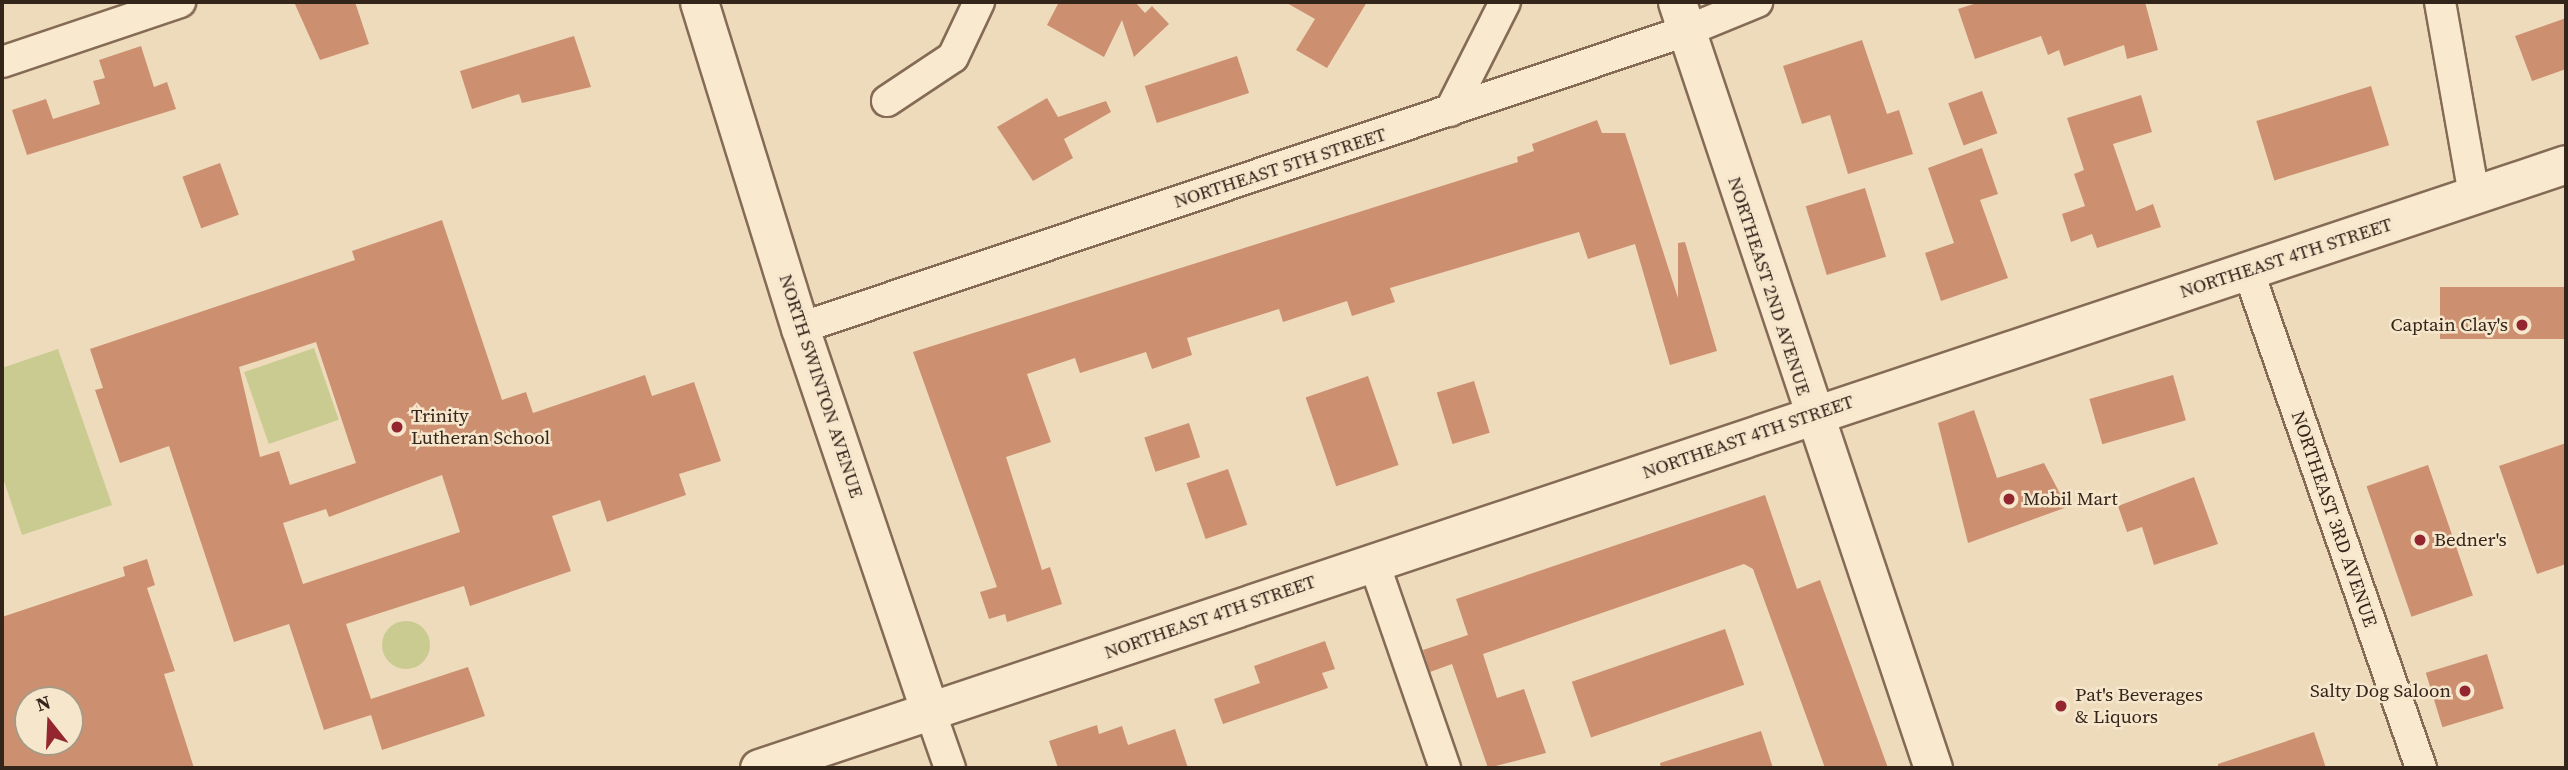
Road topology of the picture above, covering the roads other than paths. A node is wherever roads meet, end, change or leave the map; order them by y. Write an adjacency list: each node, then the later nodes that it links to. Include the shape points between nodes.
1 (180, 2): 8 (street)
2 (699, 2): 14 (street, NORTH SWINTON AVENUE)
3 (979, 2): 9 (street, via 953,57)
4 (1505, 2): 10 (street)
5 (1757, 2): 7 (street, NORTHEAST 5TH STREET)
6 (2440, 2): 12 (street)
7 (1682, 16): 10 (street, NORTHEAST 5TH STREET); 15 (street, NORTHEAST 2ND AVENUE)
8 (2, 62)
9 (887, 101)
10 (1450, 111): 14 (street, NORTHEAST 5TH STREET)
11 (2566, 164): 12 (street, NORTHEAST 4TH STREET)
12 (2474, 195): 13 (street, NORTHEAST 4TH STREET)
13 (2248, 270): 15 (street, NORTHEAST 4TH STREET); 22 (street, NORTHEAST 3RD AVENUE)
14 (800, 328): 17 (street, NORTH SWINTON AVENUE)
15 (1811, 416): 16 (street, NORTHEAST 4TH STREET); 21 (street, NORTHEAST 2ND AVENUE)
16 (1374, 563): 17 (street, NORTHEAST 4TH STREET); 20 (street)
17 (930, 711): 18 (street, NORTHEAST 4TH STREET); 19 (street, NORTH SWINTON AVENUE)
18 (759, 768)
19 (950, 768)
20 (1445, 768)
21 (1933, 768)
22 (2421, 768)

